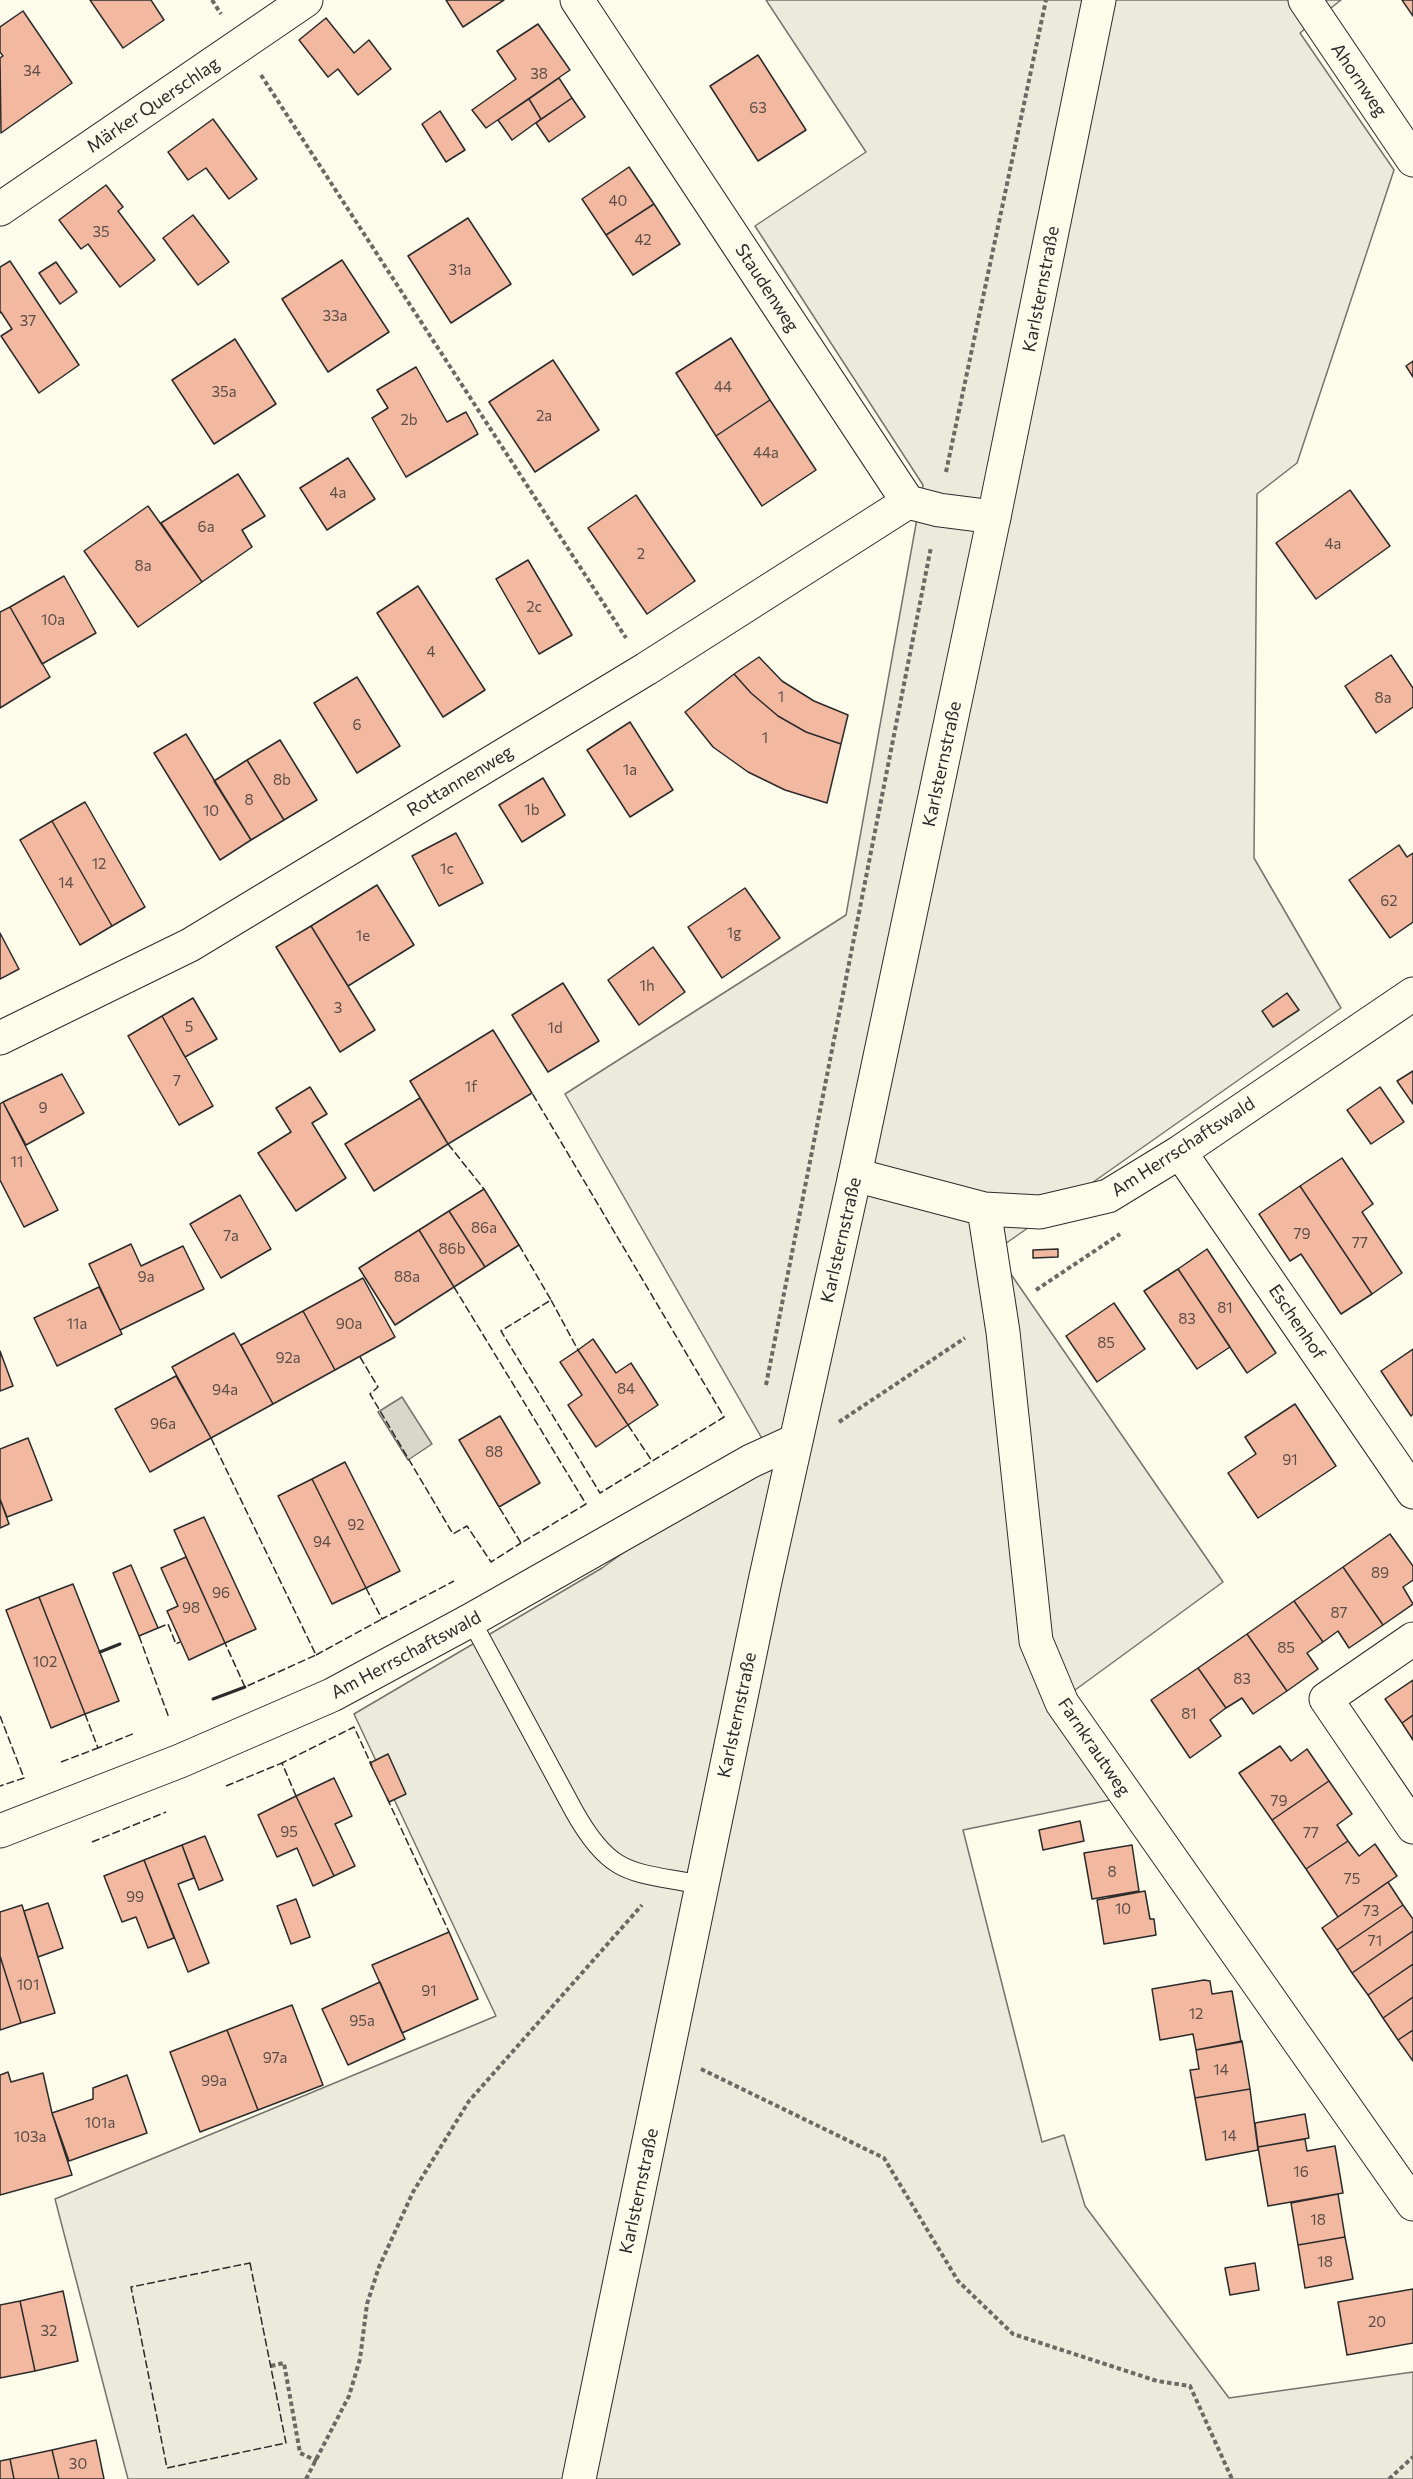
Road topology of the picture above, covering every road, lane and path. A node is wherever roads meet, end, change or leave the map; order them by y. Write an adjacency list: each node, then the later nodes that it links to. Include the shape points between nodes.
1 (306, 0): 6 (street, Märker Querschlag)
2 (577, 0): 9 (street, Staudenweg)
3 (1046, 0): 9 (path)
4 (1099, 0): 10 (street, Karlsternstraße)
5 (1305, 0): 7 (street, Ahornweg)
6 (242, 45): 8 (street, Märker Querschlag); 11 (path)
7 (1413, 160)
8 (0, 209)
9 (923, 506): 10 (street); 11 (street, Rottannenweg); 17 (path)
10 (994, 517): 15 (street, Karlsternstraße)
11 (646, 669): 13 (street, Rottannenweg, via 190,945)
12 (1413, 994): 14 (street, Am Herrschaftswald)
13 (0, 1038)
14 (1180, 1152): 16 (street, Am Herrschaftswald, via 1108,1196 1040,1212); 19 (street, Eschenhof)
15 (855, 1175): 16 (street, Am Herrschaftswald); 18 (street, Karlsternstraße)
16 (984, 1209): 27 (street, Farnkrautweg, via 1003,1332 1036,1641 1062,1703)
17 (765, 1391)
18 (795, 1441): 20 (street, Am Herrschaftswald, via 751,1461); 25 (street, Karlsternstraße)
19 (1413, 1492)
20 (471, 1620): 23 (street, Am Herrschaftswald, via 332,1695 180,1761); 24 (lane, via 588,1837 619,1866)
21 (1413, 1639): 22 (street, via 1326,1699)
22 (1413, 1827)
23 (0, 1832)
24 (666, 1878): 25 (lane); 30 (path, via 469,2102 413,2192 367,2304 360,2359 349,2396)
25 (702, 1885): 32 (street, Karlsternstraße)
26 (700, 2068): 33 (path, via 884,2158 958,2281 1013,2334 1157,2381 1190,2386)
27 (1407, 2185)
28 (271, 2366): 30 (path, via 284,2363 300,2453)
29 (1413, 2457): 34 (path)
30 (317, 2461): 31 (path)
31 (306, 2479)
32 (579, 2479)
33 (1232, 2479)
34 (1389, 2479)

